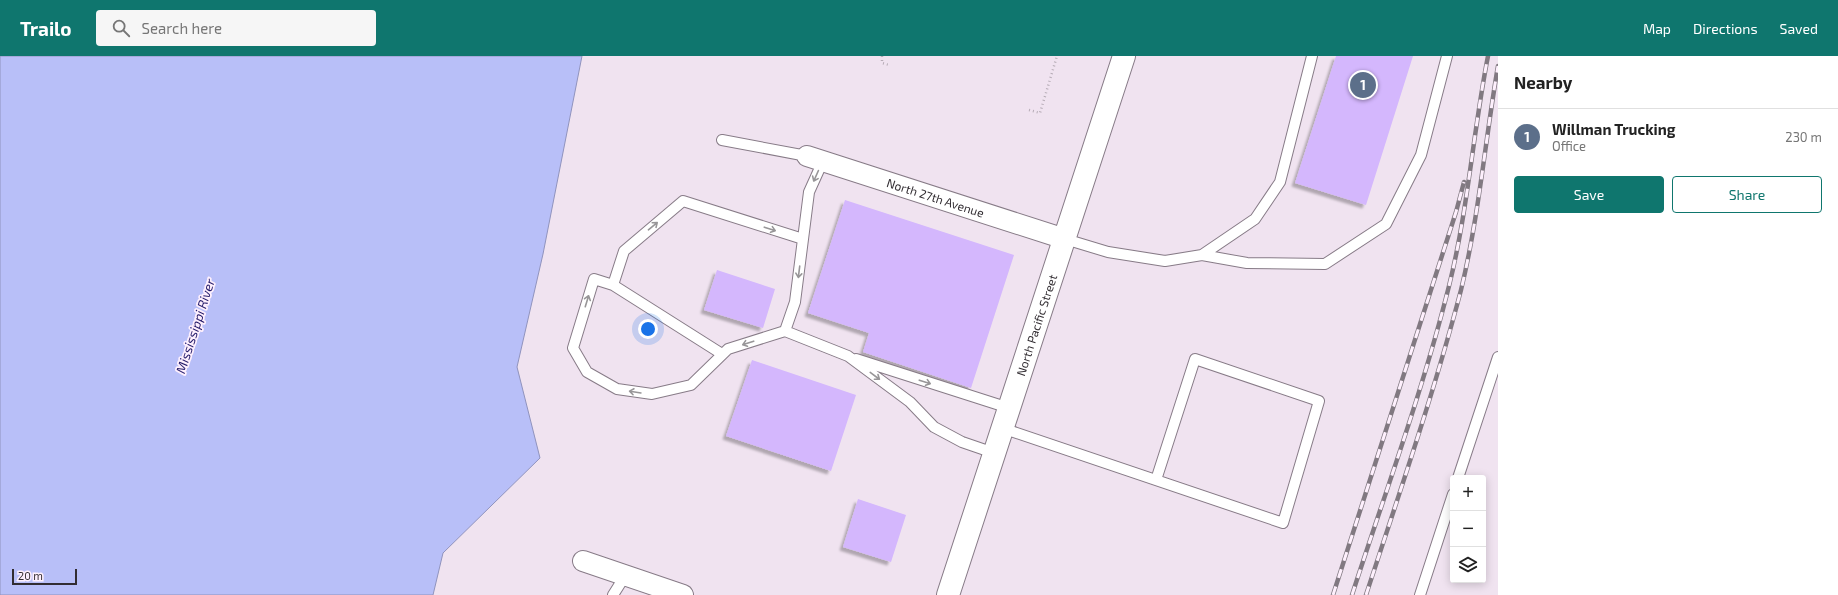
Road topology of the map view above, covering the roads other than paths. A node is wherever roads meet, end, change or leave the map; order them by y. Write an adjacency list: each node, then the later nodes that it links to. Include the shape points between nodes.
1 (1124, 56): 7 (street, North Pacific Street)
2 (1312, 56): 8 (lane, via 1280,182 1255,219)
3 (1447, 56): 8 (lane, via 1421,155 1386,224 1325,264 1247,263)
4 (722, 140): 5 (lane)
5 (815, 158): 6 (lane, one-way to 6); 7 (street, North 27th Avenue)
6 (803, 239): 9 (lane, one-way to 6, via 624,251 683,201); 10 (lane, one-way to 10, via 796,302)
7 (1065, 239): 8 (lane, via 1108,252 1165,261); 15 (street, North Pacific Street)
8 (1202, 255)
9 (613, 285): 11 (lane); 11 (lane, one-way to 9, via 691,385 652,394 617,389 587,372 573,348 594,279)
10 (785, 331): 11 (lane, one-way to 11); 12 (lane)
11 (722, 354)
12 (848, 356): 15 (lane, one-way to 15); 16 (lane, one-way to 16, via 910,402 934,427 962,442)
13 (1498, 357): 14 (lane)
14 (1495, 376): 17 (lane)
15 (1005, 418): 16 (street, North Pacific Street); 18 (lane)
16 (994, 453): 24 (street, North Pacific Street)
17 (1459, 475)
18 (1156, 480): 18 (lane, via 1283,523 1319,402 1195,359)
19 (1450, 503): 25 (lane)
20 (583, 561): 21 (street)
21 (625, 576): 22 (lane); 23 (street)
22 (613, 595)
23 (683, 595)
24 (948, 595)
25 (1420, 595)

